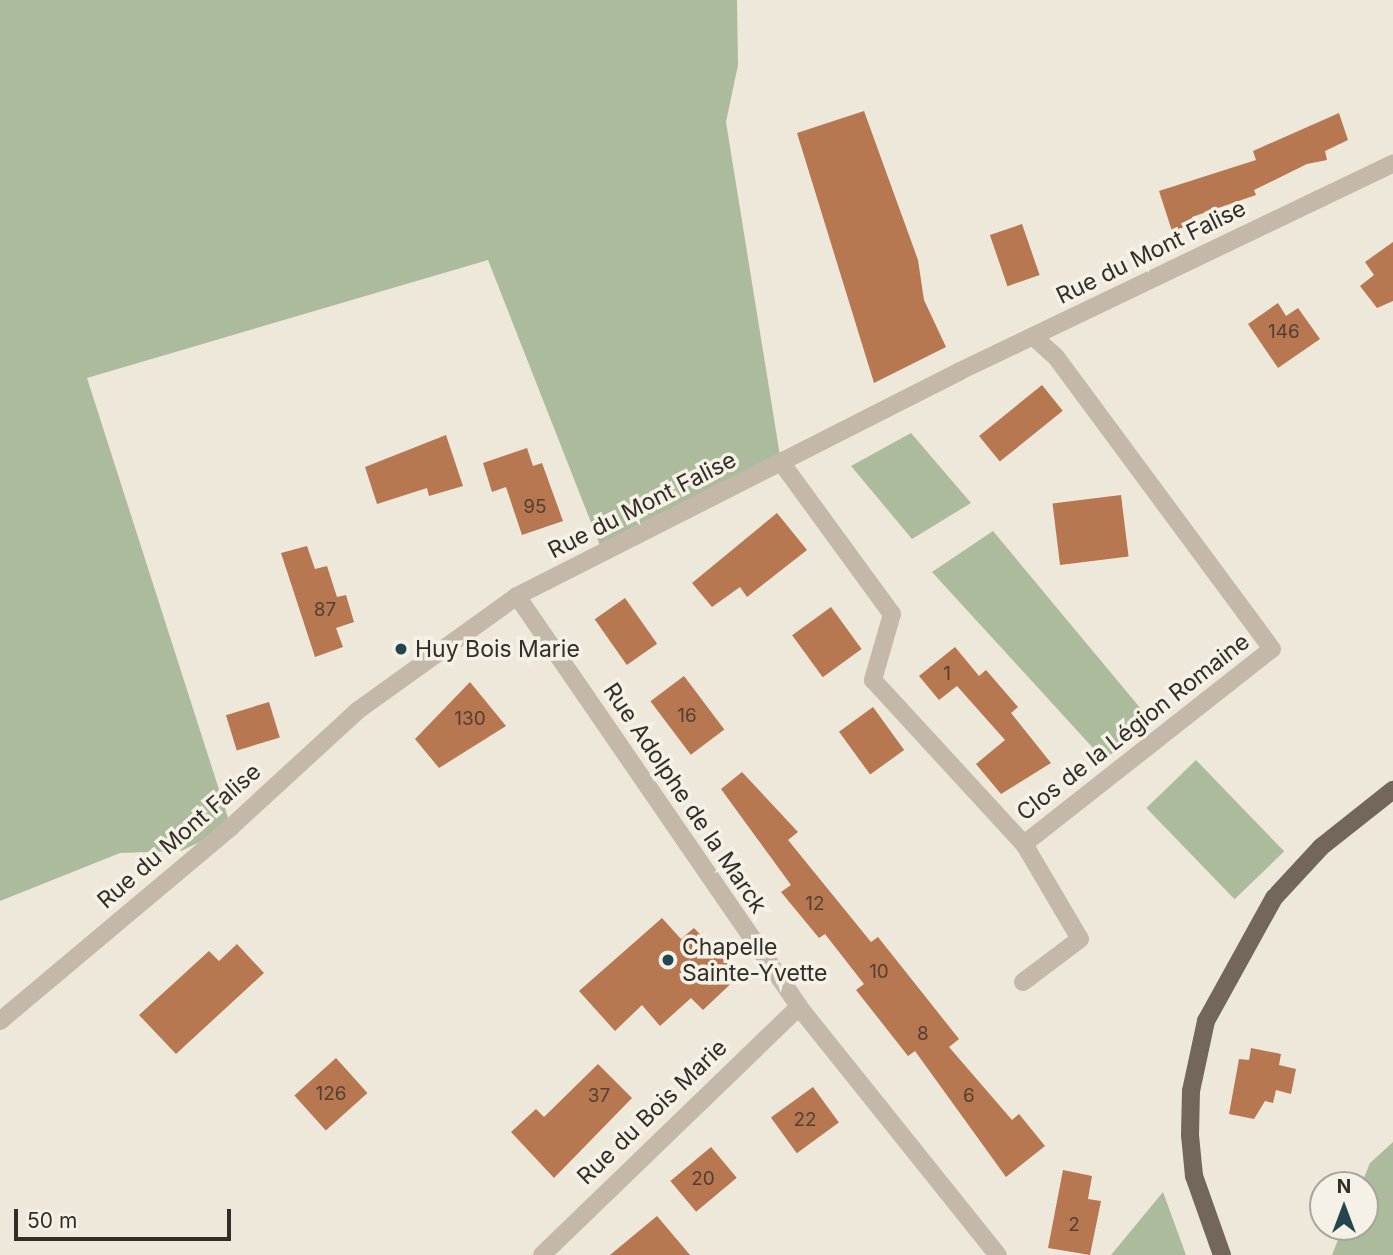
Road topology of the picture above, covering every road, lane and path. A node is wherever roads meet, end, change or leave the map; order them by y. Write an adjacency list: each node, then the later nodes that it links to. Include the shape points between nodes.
1 (1393, 164): 2 (street, Rue du Mont Falise)
2 (1033, 336): 3 (street, Rue du Mont Falise); 6 (street, Clos de la Légion Romaine, via 1056,358 1272,649)
3 (780, 462): 4 (street, Rue du Mont Falise); 6 (street, Clos de la Légion Romaine, via 892,614 873,680)
4 (517, 596): 8 (street, Rue Adolphe de la Marck); 9 (street, Rue du Mont Falise, via 356,710 230,827)
5 (1393, 790): 12 (main road, via 1321,847 1274,898 1206,1021 1191,1091 1190,1135 1194,1176)
6 (1024, 844): 7 (street, via 1080,939)
7 (1023, 982)
8 (799, 1007): 10 (street, Rue du Bois Marie); 11 (street, Rue Adolphe de la Marck)
9 (0, 1021)
10 (542, 1255)
11 (998, 1255)
12 (1222, 1255)

